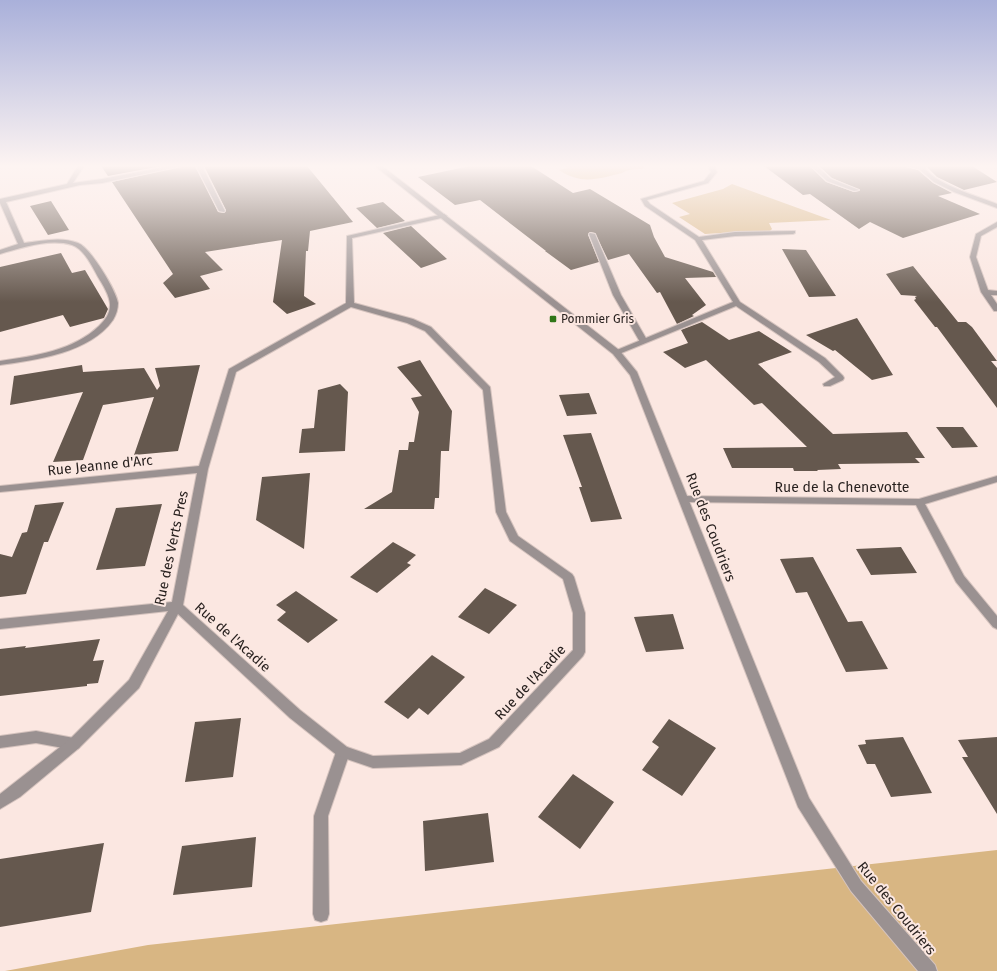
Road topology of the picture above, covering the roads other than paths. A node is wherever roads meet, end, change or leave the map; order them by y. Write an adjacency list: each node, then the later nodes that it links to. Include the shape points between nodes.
1 (6, 211): 9 (street)
2 (438, 211): 4 (street, Rue des Coudriers)
3 (656, 211): 8 (street)
4 (444, 216): 14 (street, via 349,238); 17 (street, Rue des Coudriers)
5 (997, 224): 11 (street, via 978,234 973,257)
6 (792, 232): 8 (street, via 735,234)
7 (592, 234): 16 (street, via 617,295)
8 (698, 239): 13 (street)
9 (22, 245): 10 (street); 18 (street, via 61,242 81,246 109,289 115,304 109,320 92,336 74,346 34,358)
10 (0, 252)
11 (985, 292): 12 (street); 15 (street)
12 (997, 293)
13 (737, 303): 16 (street); 19 (street, via 822,360 840,378)
14 (350, 304): 20 (street, Rue des Verts Pres, via 232,370); 30 (street, Rue de l'Acadie, via 410,321 428,329 487,389 501,512 514,538 568,578 579,613 579,652 494,743 461,759 373,762)
15 (997, 310)
16 (643, 340): 17 (street)
17 (616, 352): 23 (street, Rue des Coudriers, via 634,374)
18 (0, 363)
19 (827, 384)
20 (204, 469): 22 (street, Rue Jeanne d'Arc); 25 (street, Rue des Verts Pres)
21 (997, 479): 24 (street, Rue de la Chenevotte)
22 (0, 489)
23 (684, 499): 24 (street, Rue de la Chenevotte); 33 (street, Rue des Coudriers, via 802,802 856,886)
24 (919, 502): 27 (street, via 960,579)
25 (177, 606): 26 (street); 29 (street, Rue des Verts Pres, via 134,684); 30 (street, Rue de l'Acadie, via 295,714)
26 (0, 624)
27 (997, 624)
28 (0, 742): 29 (street, via 36,737)
29 (74, 744): 31 (street, Rue des Verts Pres)
30 (343, 752): 32 (street, via 321,816)
31 (0, 802)
32 (321, 914)
33 (929, 971)

